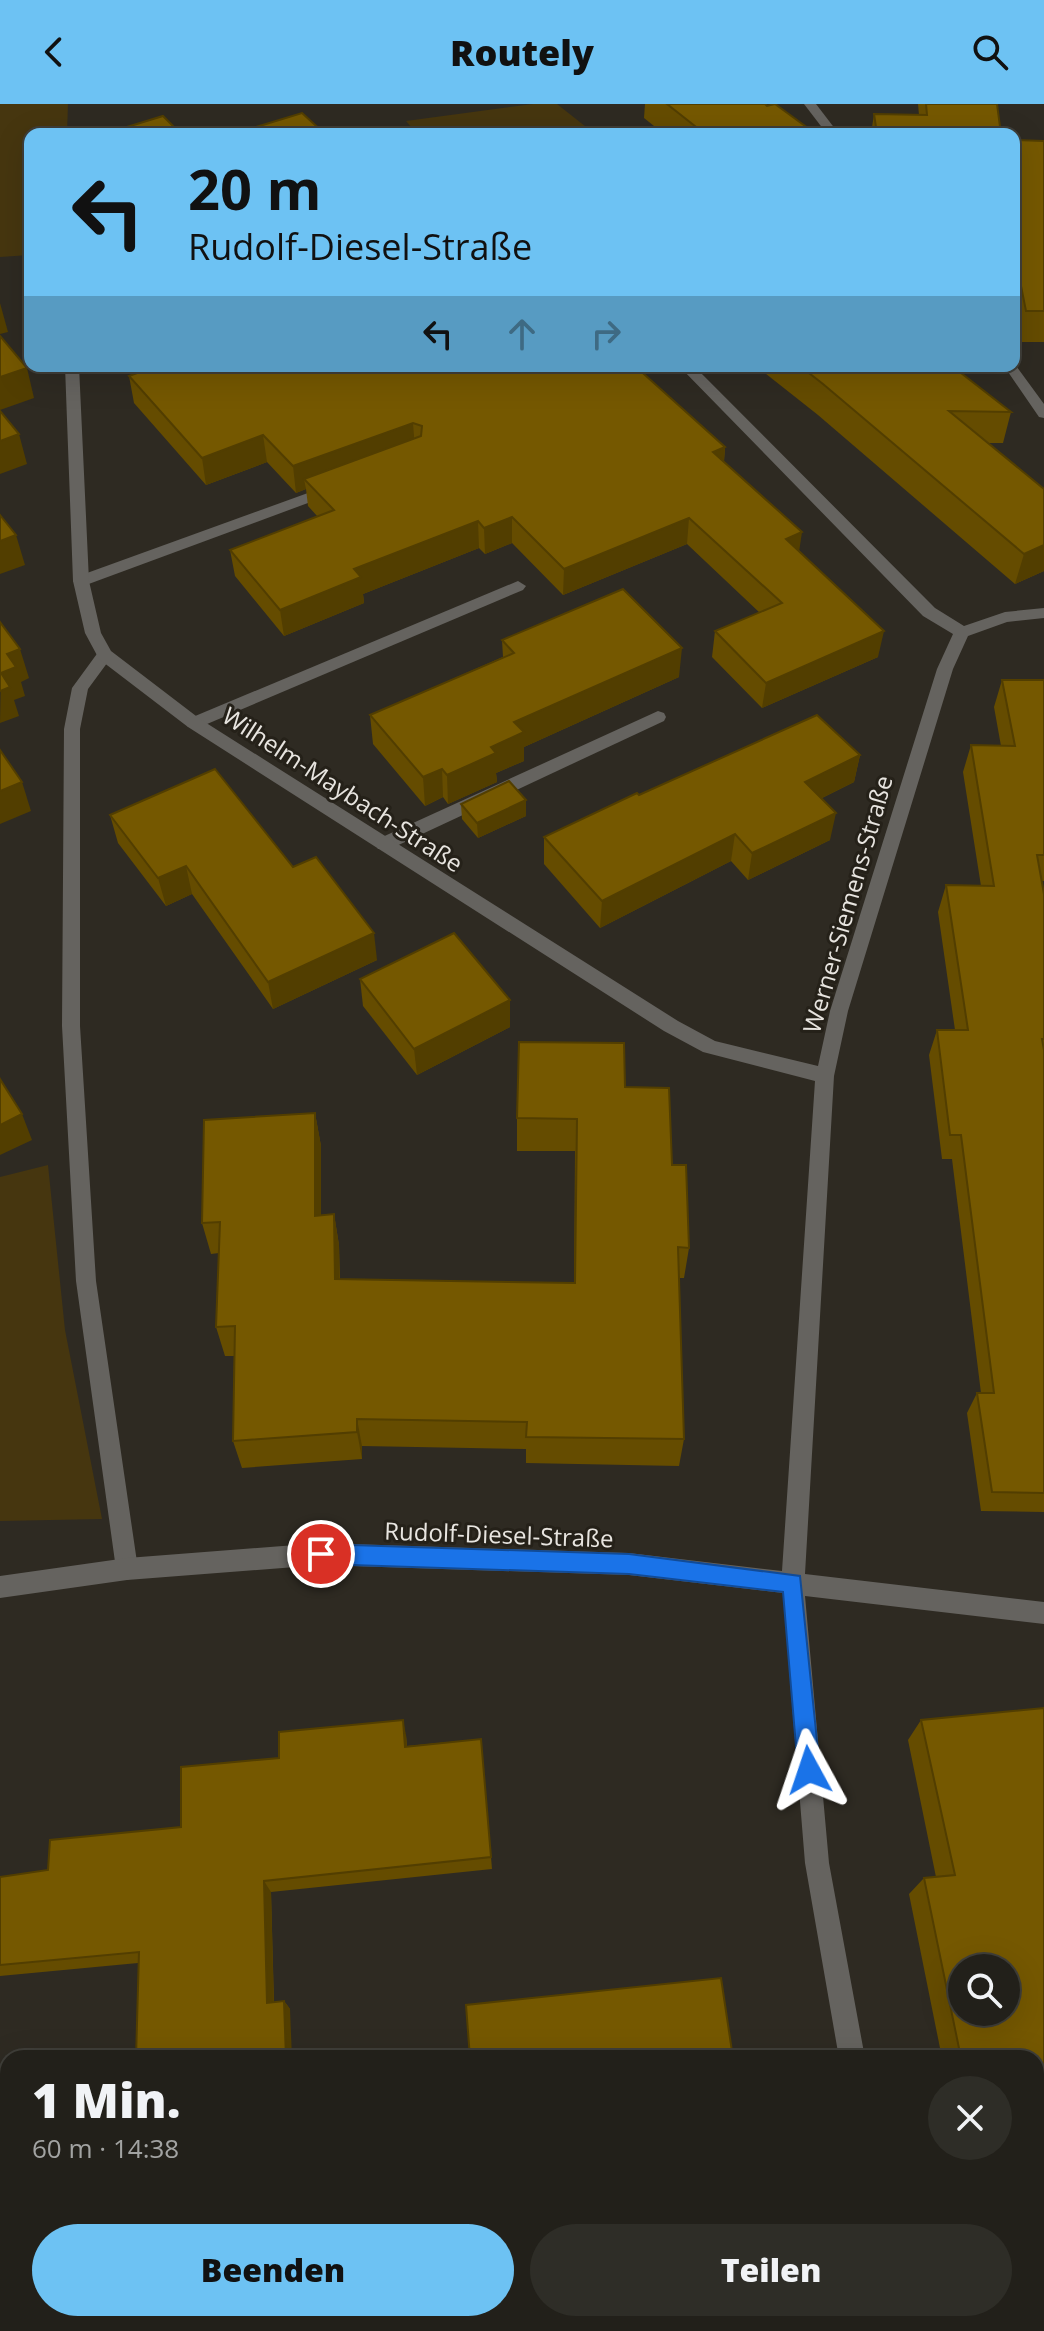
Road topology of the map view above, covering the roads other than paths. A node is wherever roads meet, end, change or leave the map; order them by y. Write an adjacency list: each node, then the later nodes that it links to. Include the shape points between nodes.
1 (810, 104): 2 (street)
2 (828, 128)
3 (72, 372): 8 (street, Wilhelm-Maybach-Straße)
4 (692, 372): 11 (street, via 929,612)
5 (1015, 372): 6 (street)
6 (1044, 414)
7 (342, 486): 8 (street)
8 (81, 581): 12 (street, Wilhelm-Maybach-Straße, via 93,633)
9 (518, 586): 14 (street)
10 (1044, 613): 11 (street, via 1005,617)
11 (962, 632): 16 (street, Werner-Siemens-Straße, via 945,669 839,1011)
12 (105, 655): 14 (street, Wilhelm-Maybach-Straße); 17 (street, via 80,688 72,729 71,1026 86,1281)
13 (658, 717): 15 (street)
14 (194, 723): 15 (street, Wilhelm-Maybach-Straße)
15 (384, 844): 16 (street, Wilhelm-Maybach-Straße, via 710,1047)
16 (825, 1076): 18 (street, Werner-Siemens-Straße)
17 (127, 1569): 18 (street, Rudolf-Diesel-Straße, via 321,1554 629,1564); 19 (street, Rudolf-Diesel-Straße)
18 (793, 1583): 20 (street, Rudolf-Diesel-Straße); 21 (street, Werner-Siemens-Straße, via 817,1863)
19 (0, 1587)
20 (1044, 1613)
21 (851, 2050)

